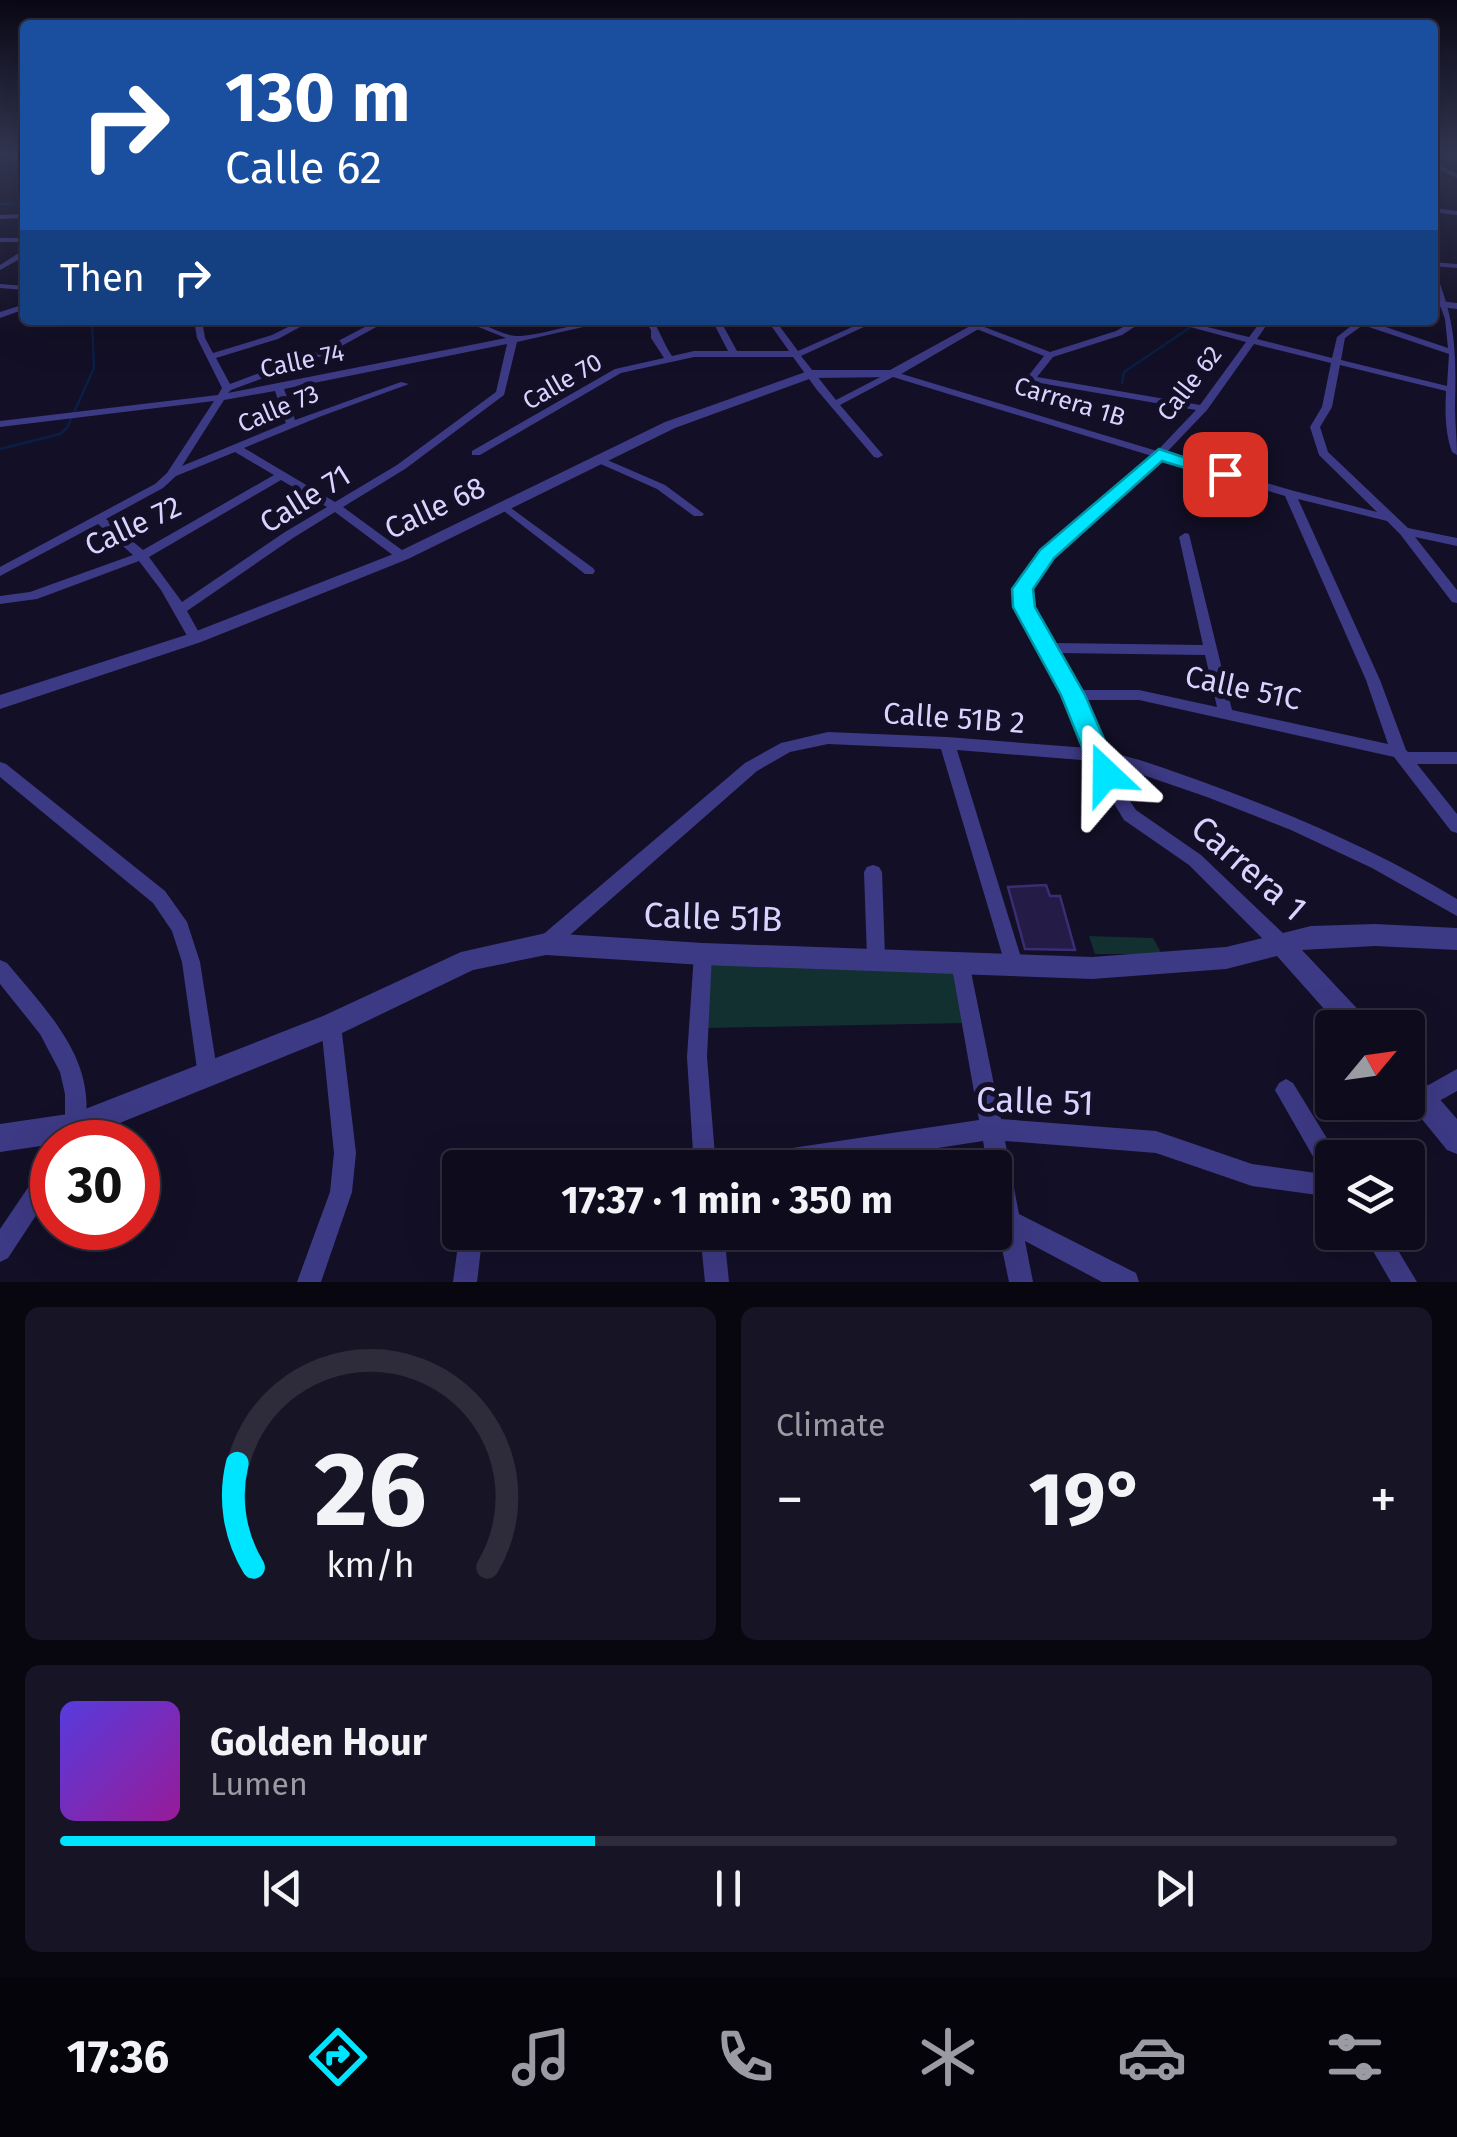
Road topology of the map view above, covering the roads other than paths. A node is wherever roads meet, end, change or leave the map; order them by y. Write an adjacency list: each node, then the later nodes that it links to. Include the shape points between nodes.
1 (1438, 283): 2 (street)
2 (1452, 306): 24 (street)
3 (200, 325): 26 (street)
4 (299, 325): 26 (street)
5 (375, 325): 34 (street)
6 (478, 325): 20 (street)
7 (583, 325): 20 (street, Calle 74)
8 (652, 325): 27 (street)
9 (719, 325): 22 (street)
10 (776, 325): 23 (street)
11 (863, 325): 23 (street)
12 (971, 325): 19 (street)
13 (980, 325): 19 (street)
14 (1133, 325): 25 (street)
15 (1185, 325): 21 (street)
16 (1262, 325): 21 (street, Calle 62)
17 (1354, 325): 28 (street, via 1343,334)
18 (1371, 325): 24 (street)
19 (976, 327): 25 (street); 30 (street)
20 (513, 338): 32 (street, Calle 74); 49 (street, Calle 71, via 501,392)
21 (1248, 342): 28 (street); 36 (street, Calle 62)
22 (733, 353): 23 (street); 27 (street, Calle 70)
23 (798, 354): 29 (street)
24 (1454, 354): 33 (street)
25 (1050, 355): 36 (street, via 1031,379)
26 (210, 357): 34 (street)
27 (669, 358): 41 (street, Calle 70, via 601,378)
28 (1336, 362): 33 (street); 51 (street, via 1327,407 1315,427 1319,447)
29 (811, 374): 30 (street, Calle 68); 35 (street); 44 (street, Calle 68, via 670,424)
30 (892, 374): 35 (street); 42 (street, Carrera 1B)
31 (404, 384): 38 (street, Calle 73)
32 (278, 387): 34 (street, Calle 74); 38 (street)
33 (1453, 390): 40 (street)
34 (224, 393): 37 (street, Calle 74); 45 (street)
35 (835, 404): 43 (street)
36 (1203, 408): 42 (street, Calle 62)
37 (0, 424)
38 (292, 426): 39 (street, Calle 73)
39 (238, 450): 45 (street, Calle 73); 46 (street)
40 (1457, 452)
41 (476, 453)
42 (1159, 454): 47 (street, Carrera 1B); 60 (street, Calle 62, via 1047,554)
43 (878, 455)
44 (598, 459): 48 (street, Calle 68); 50 (street, via 661,487)
45 (171, 475): 52 (street)
46 (280, 476): 49 (street); 56 (street, Calle 72)
47 (1290, 494): 51 (street, Carrera 1B); 72 (street)
48 (504, 506): 57 (street, Calle 68); 58 (street)
49 (338, 509): 57 (street); 63 (street, Calle 71)
50 (698, 514)
51 (1393, 519): 53 (street)
52 (100, 520): 56 (street); 59 (street)
53 (1404, 531): 55 (street); 61 (street)
54 (1185, 537): 66 (street)
55 (1457, 542)
56 (142, 556): 62 (street, Calle 72, via 32,596); 63 (street)
57 (402, 556): 64 (street, Calle 68)
58 (589, 571)
59 (0, 572)
60 (1022, 598): 65 (street, Carrera 1)
61 (1457, 599)
62 (0, 600)
63 (182, 609): 64 (street)
64 (195, 638): 68 (street, Calle 68)
65 (1047, 648): 66 (street); 67 (street, Carrera 1)
66 (1210, 650): 69 (street)
67 (1073, 695): 69 (street, Calle 51C, via 1138,695); 71 (street, Carrera 1)
68 (0, 702)
69 (1225, 711): 72 (street, Calle 51C)
70 (947, 743): 71 (street, Calle 51B 2); 79 (street, Calle 51B 2, via 828,738 786,748 751,767); 84 (street)
71 (1098, 755): 77 (street, Calle 51B 2, via 1346,844); 80 (street, Carrera 1, via 1130,815 1195,860)
72 (1402, 755): 73 (street, Calle 51C); 75 (street)
73 (1457, 758)
74 (0, 768): 88 (street, via 150,887 180,928 199,999)
75 (1457, 826)
76 (873, 872): 82 (street)
77 (1457, 908)
78 (1457, 939): 80 (street, Calle 51B, via 1375,935)
79 (546, 944): 81 (street, Calle 51B); 87 (street, Calle 51B, via 470,960)
80 (1281, 944): 84 (street, Calle 51B, via 1174,962); 86 (street, Carrera 1)
81 (703, 954): 82 (street, Calle 51B); 100 (street, via 697,1012)
82 (876, 957): 83 (street, Calle 51B)
83 (960, 962): 84 (street, Calle 51B); 95 (street)
84 (1014, 964)
85 (0, 969): 93 (street, via 67,1059)
86 (1342, 1010)
87 (331, 1025): 88 (street, Calle 51B); 111 (street, via 346,1153 341,1192)
88 (208, 1076): 94 (street, Calle 51B)
89 (1457, 1079): 90 (street)
90 (1425, 1087)
91 (1286, 1090): 98 (street)
92 (1425, 1102): 99 (street)
93 (73, 1120)
94 (107, 1120)
95 (992, 1129): 101 (street, Calle 51); 102 (street); 103 (street, Calle 51, via 1156,1142 1252,1175)
96 (30, 1137): 97 (street, Calle 51B)
97 (0, 1138)
98 (1316, 1140)
99 (1457, 1140)
100 (704, 1150)
101 (852, 1150)
102 (996, 1150)
103 (1315, 1184)
104 (30, 1205): 107 (street)
105 (1012, 1222): 115 (street)
106 (1012, 1239): 114 (street)
107 (0, 1250)
108 (469, 1250): 112 (street)
109 (714, 1250): 113 (street)
110 (1385, 1250): 116 (street)
111 (308, 1282)
112 (465, 1282)
113 (717, 1282)
114 (1021, 1282)
115 (1126, 1282)
116 (1405, 1282)

